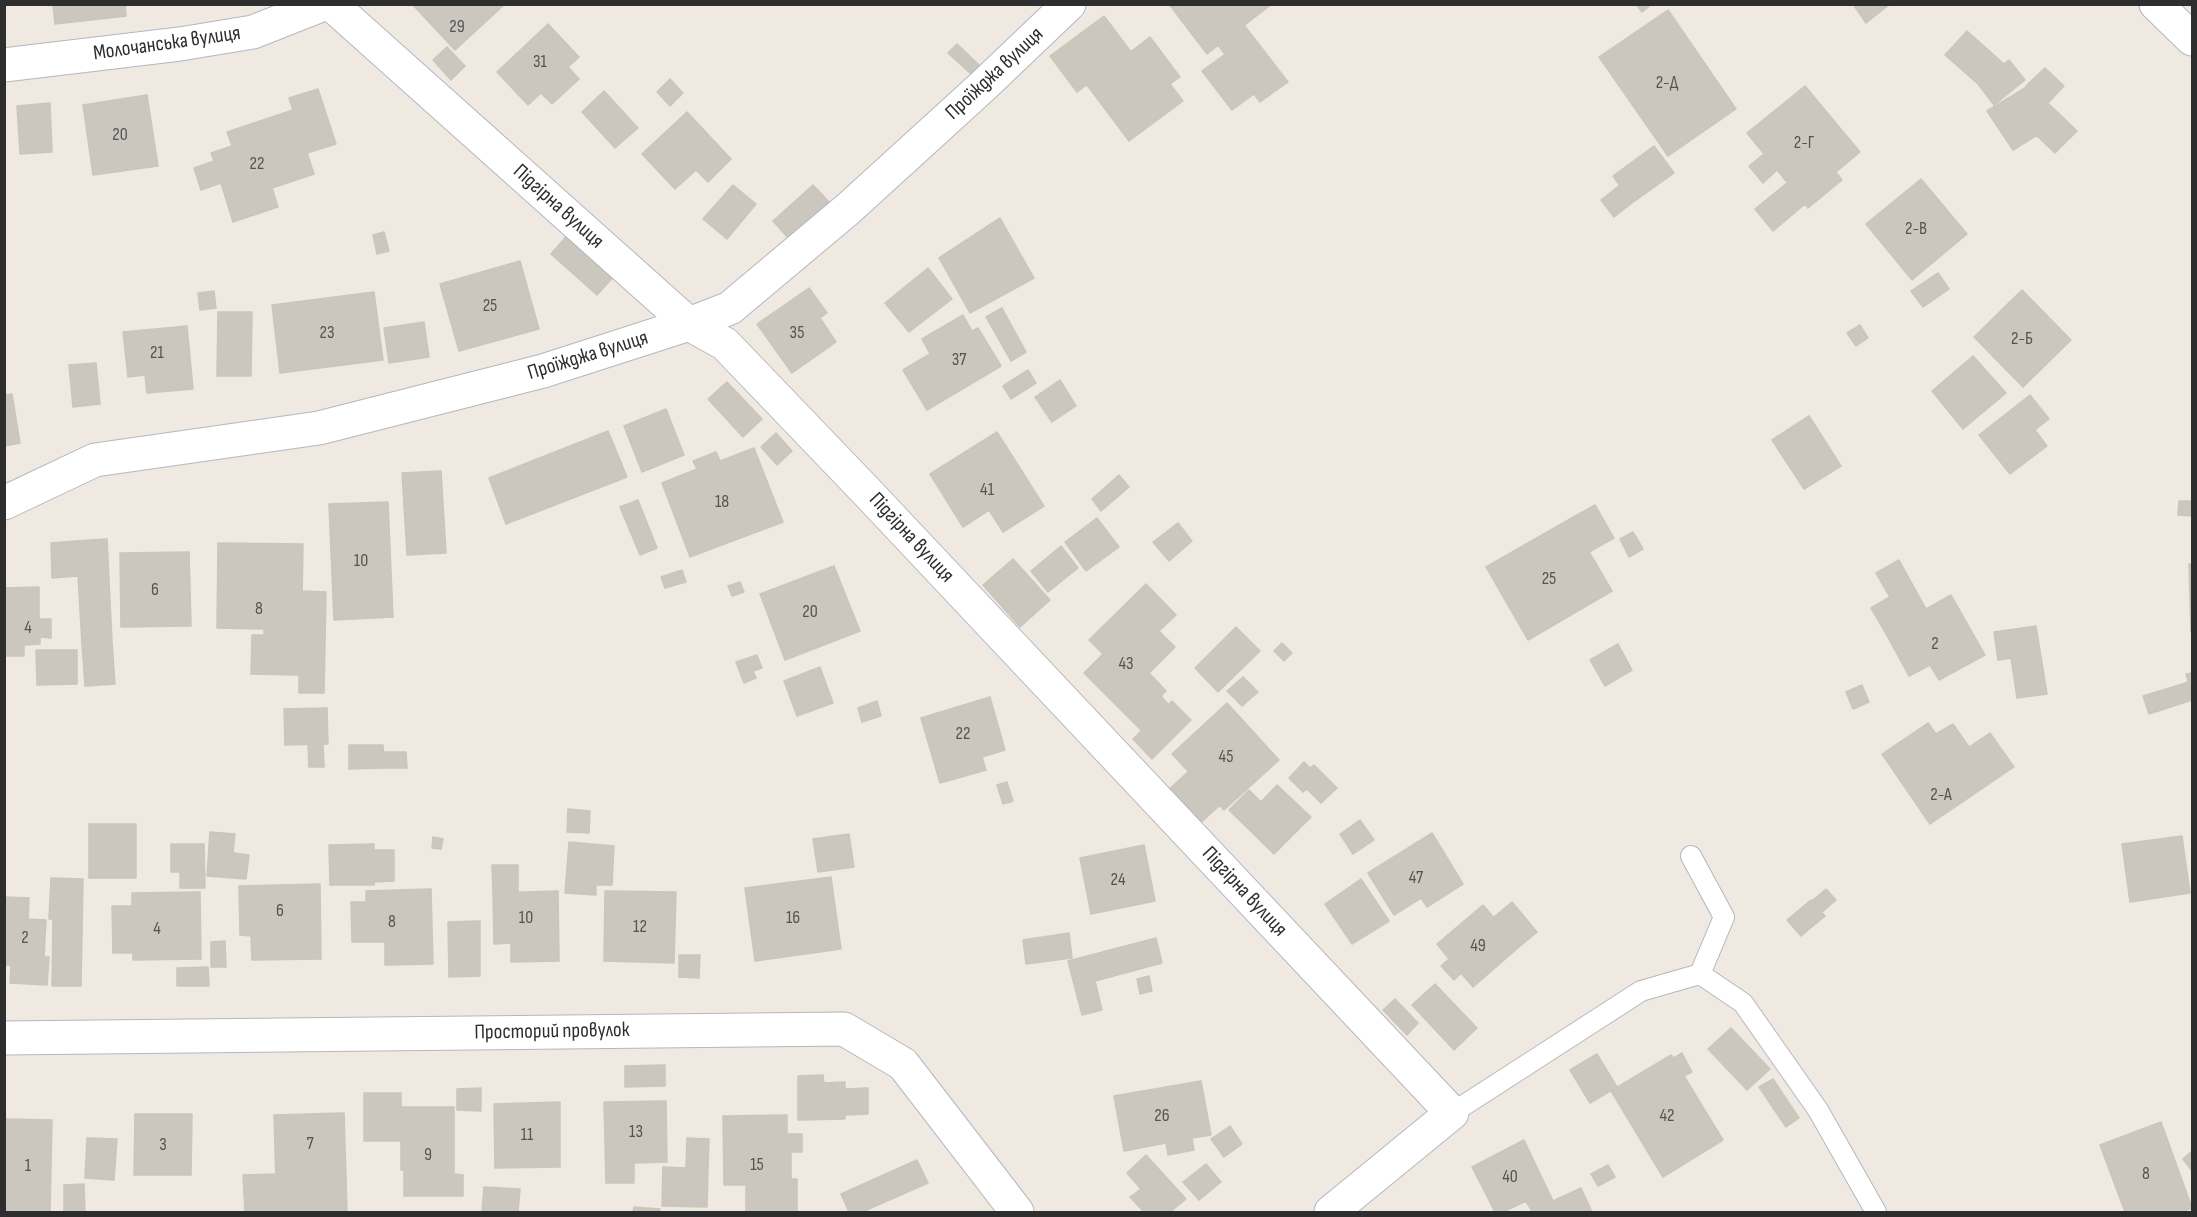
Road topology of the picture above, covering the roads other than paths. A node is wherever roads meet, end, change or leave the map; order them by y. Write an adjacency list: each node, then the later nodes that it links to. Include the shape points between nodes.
1 (324, 4): 6 (street, Молочанська вулиця, via 253,32)
2 (331, 4): 7 (street, Підгірна вулиця)
3 (1069, 4): 7 (street, Проїжджа вулиця, via 856,201 730,308)
4 (2156, 4): 5 (street)
5 (2193, 39)
6 (4, 65)
7 (689, 324): 8 (street, Проїжджа вулиця, via 543,371 319,428 95,460); 12 (street, Підгірна вулиця, via 725,344)
8 (4, 503)
9 (1691, 856): 10 (lane, via 1724,917)
10 (1700, 974): 12 (lane, via 1641,991); 15 (lane, via 1743,1003 1818,1110)
11 (4, 1038): 13 (street, Просторий провулок, via 844,1029 903,1064)
12 (1452, 1113): 14 (street)
13 (1017, 1212)
14 (1331, 1212)
15 (1876, 1212)

